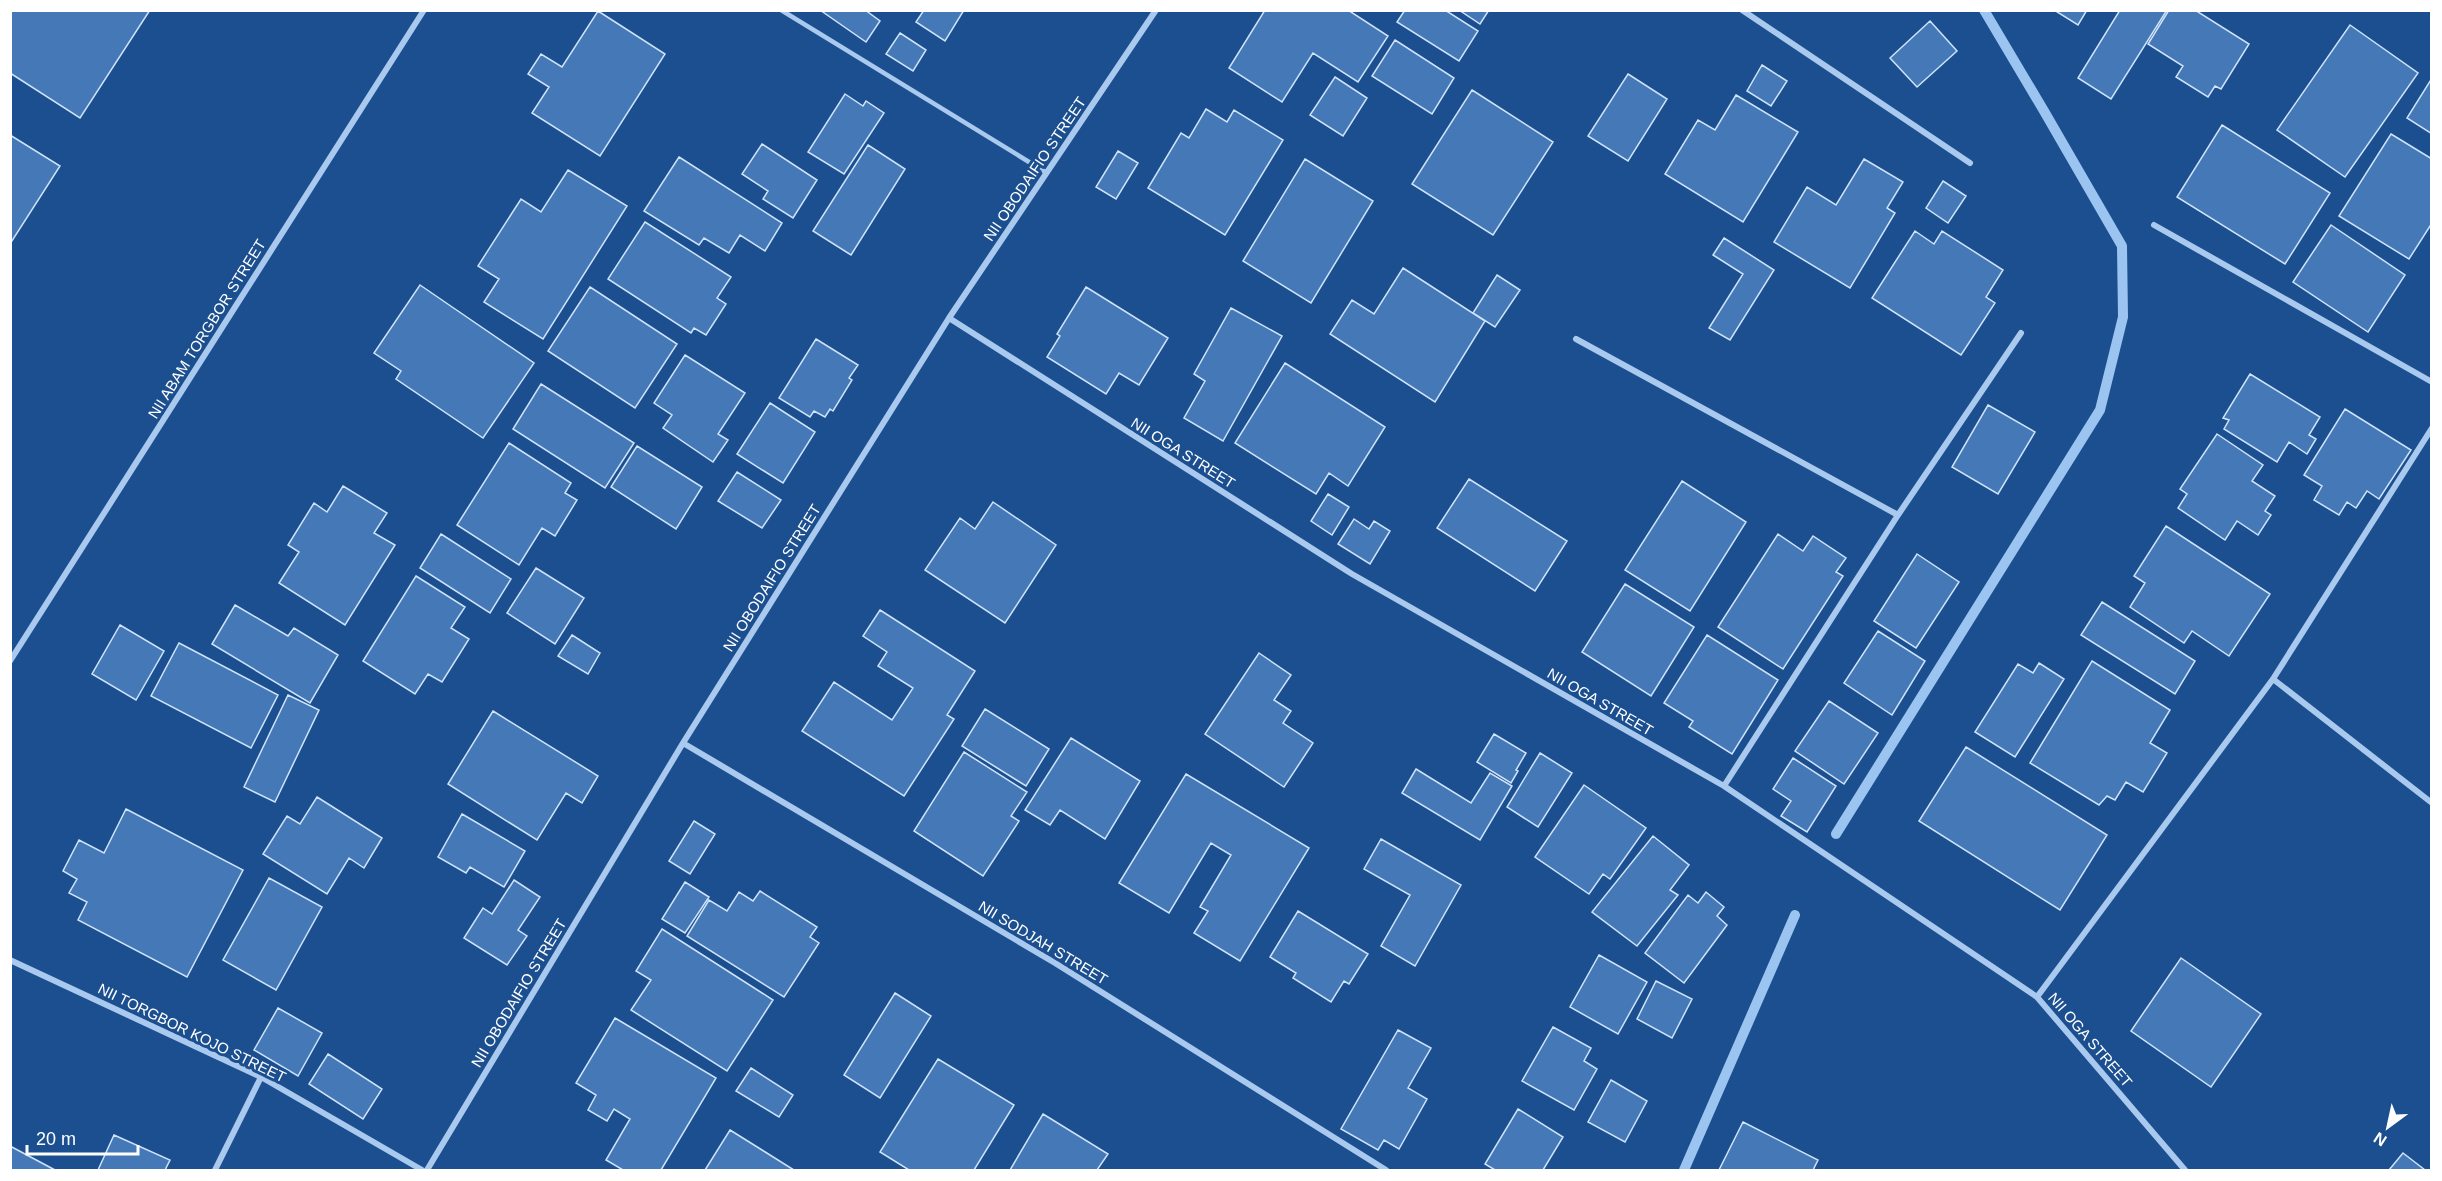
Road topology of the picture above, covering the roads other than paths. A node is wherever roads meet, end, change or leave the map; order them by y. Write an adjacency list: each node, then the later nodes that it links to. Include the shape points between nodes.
1 (424, 10): 14 (street, NII ABAM TORGBOR STREET)
2 (782, 10): 6 (lane)
3 (1156, 10): 6 (street, NII OBODAIFIO STREET)
4 (1742, 10): 5 (street)
5 (1970, 163)
6 (1047, 173): 8 (street, NII OBODAIFIO STREET)
7 (2154, 225): 11 (street)
8 (949, 318): 16 (street, NII OBODAIFIO STREET); 17 (street, NII OGA STREET, via 1352,574)
9 (2021, 333): 13 (street)
10 (1576, 339): 13 (street)
11 (2432, 382)
12 (2432, 428): 15 (street)
13 (1899, 515): 17 (street)
14 (10, 661)
15 (2273, 679): 18 (street); 20 (street)
16 (683, 743): 24 (street, NII OBODAIFIO STREET); 25 (street, NII SODJAH STREET, via 1054,963)
17 (1724, 786): 20 (street, NII OGA STREET)
18 (2432, 803)
19 (10, 960): 21 (street, NII TORGBOR KOJO STREET)
20 (2037, 997): 26 (street, NII OGA STREET)
21 (261, 1077): 22 (street); 23 (street, NII TORGBOR KOJO STREET)
22 (215, 1170)
23 (422, 1170)
24 (427, 1170)
25 (1386, 1170)
26 (2185, 1170)

